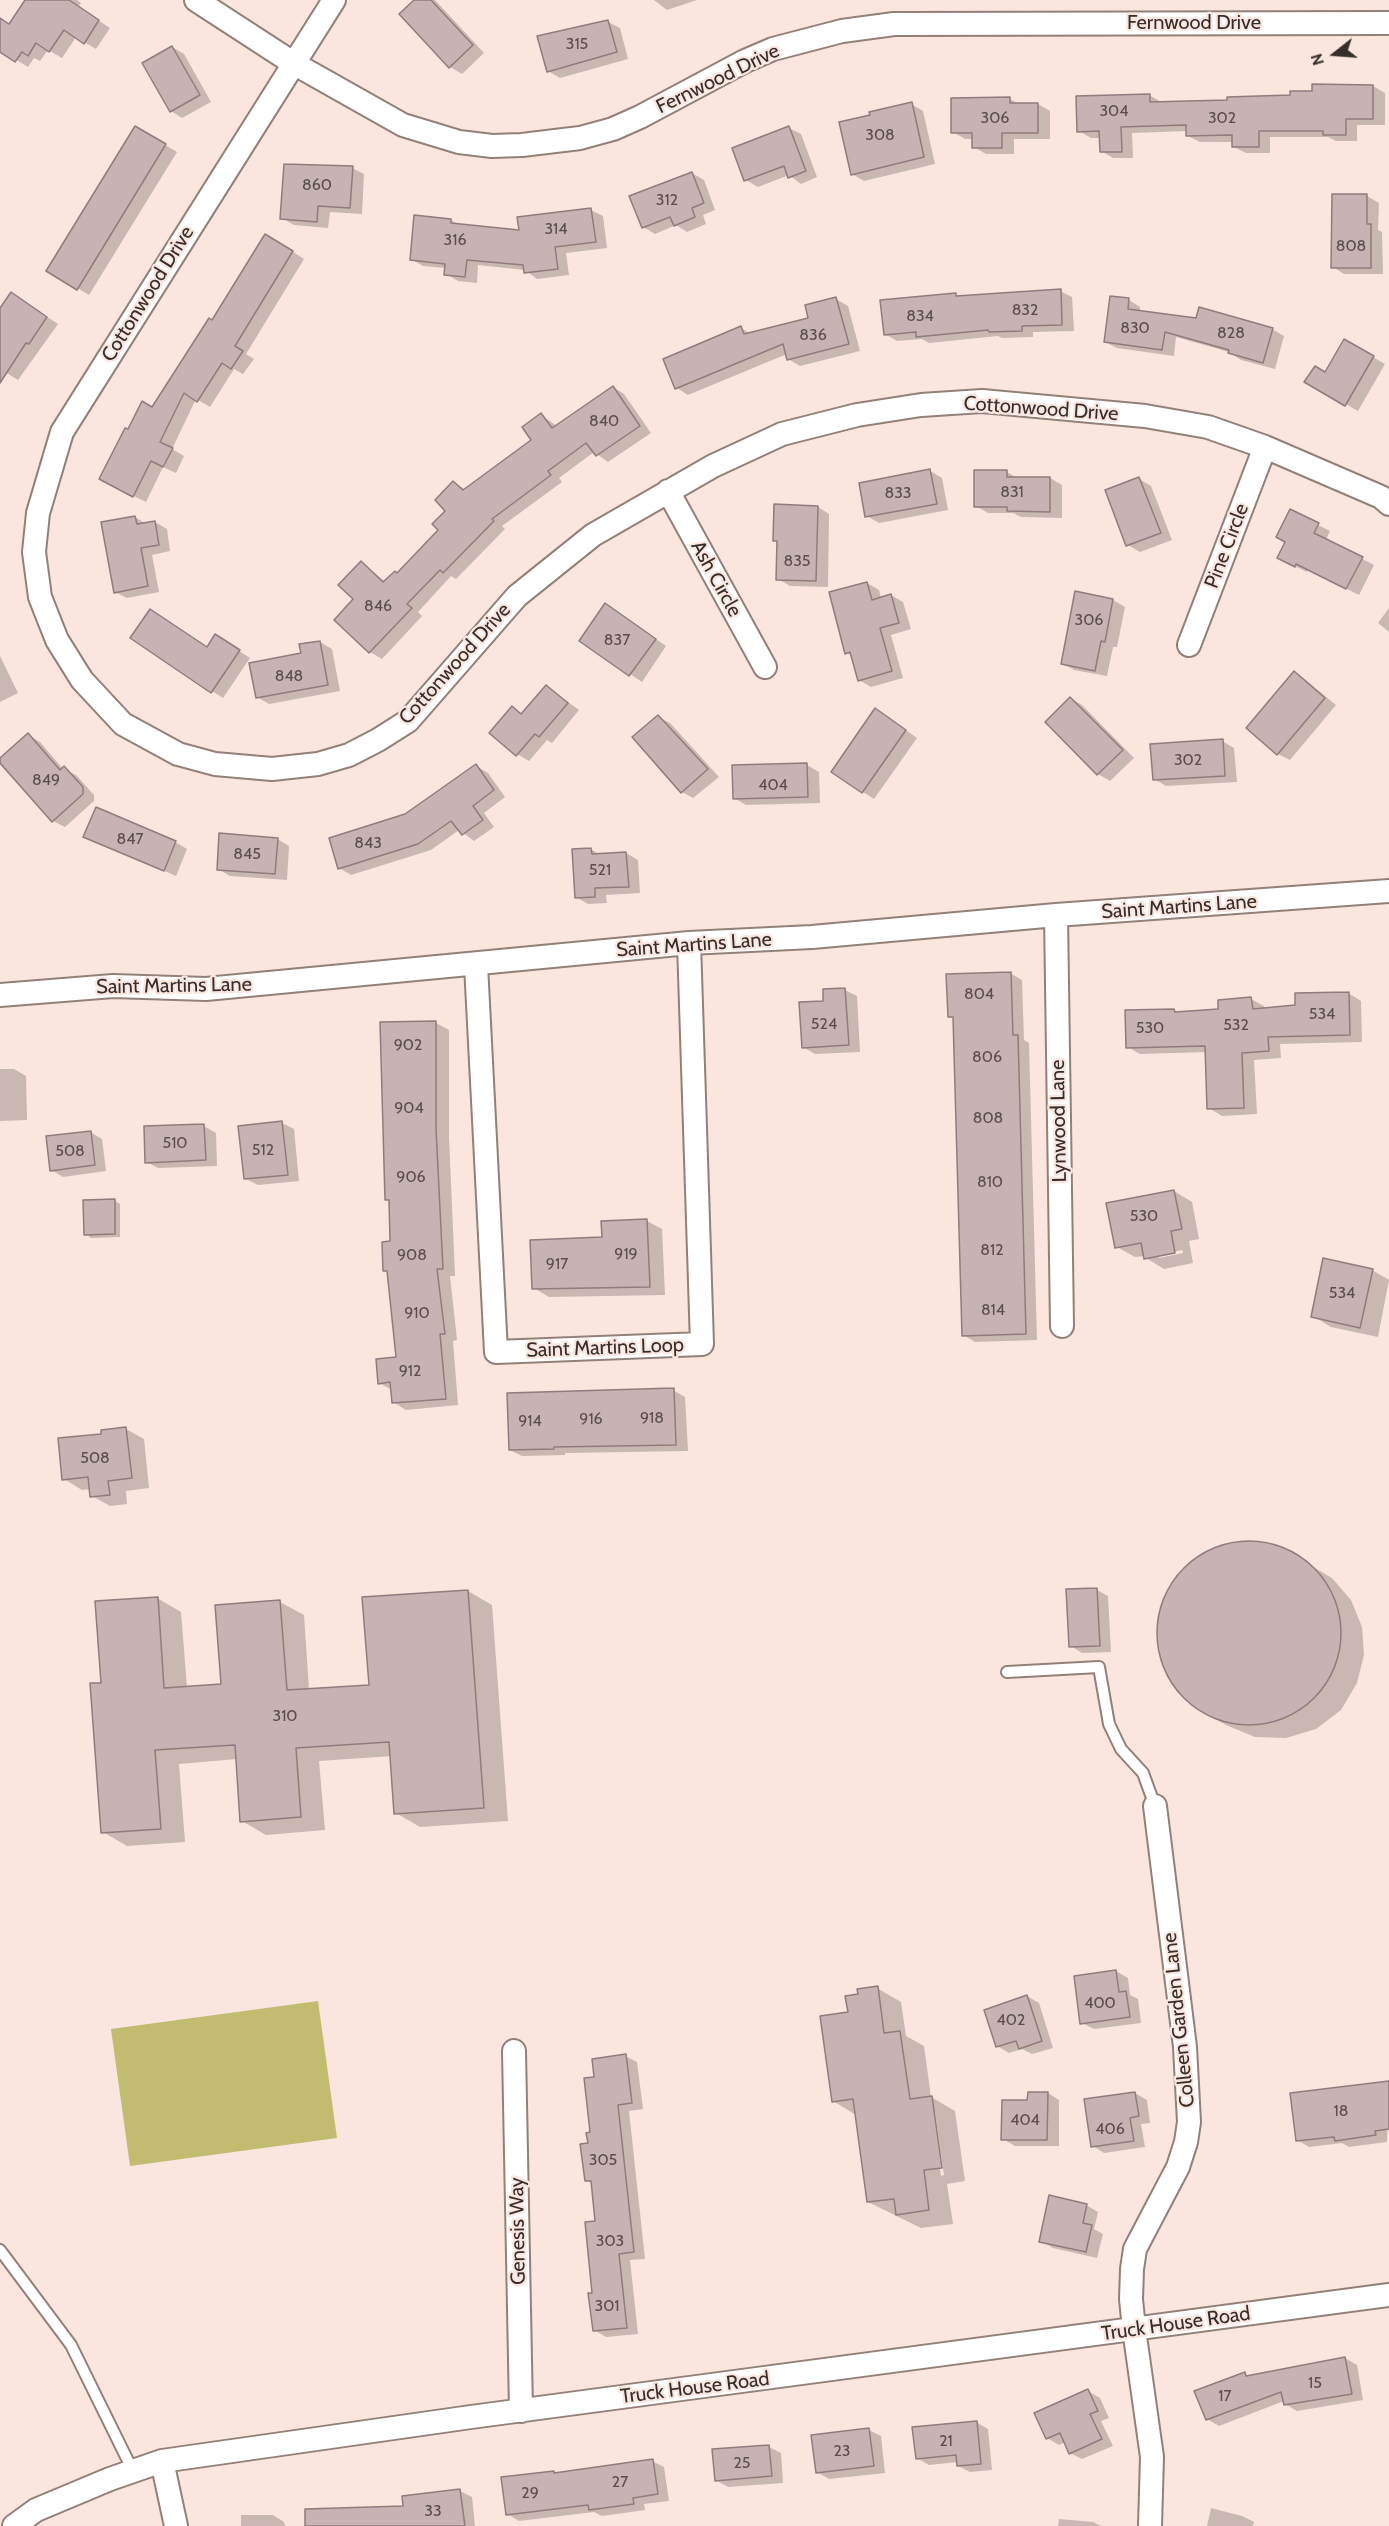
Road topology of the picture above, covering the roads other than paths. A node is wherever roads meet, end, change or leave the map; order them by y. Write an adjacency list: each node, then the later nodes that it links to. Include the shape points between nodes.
1 (196, 0): 4 (street, Fernwood Drive)
2 (334, 0): 4 (street, Cottonwood Drive)
3 (1389, 23): 4 (street, Fernwood Drive, via 894,24 842,31 773,49 613,129 580,138 522,145 459,142 403,125)
4 (293, 63): 6 (street, Cottonwood Drive, via 62,432 38,513 34,552 40,597 57,640 82,680 123,724 178,754 215,764 272,769 318,764 349,754 408,721 517,596 593,535)
5 (1265, 447): 6 (street, Cottonwood Drive, via 1208,427 1145,416 982,401 931,404 857,415 782,434); 7 (street, Cottonwood Drive); 8 (street, Pine Circle)
6 (668, 491): 9 (street, Ash Circle)
7 (1386, 493)
8 (1189, 645)
9 (765, 667)
10 (1389, 891): 11 (street, Saint Martins Lane)
11 (1056, 915): 12 (street, Saint Martins Lane, via 812,937); 15 (street, Lynwood Lane)
12 (689, 943): 13 (street, Saint Martins Lane); 13 (street, Saint Martins Loop, via 702,1344 496,1352)
13 (476, 965): 14 (street, Saint Martins Lane, via 206,988 113,986)
14 (0, 995)
15 (1062, 1326)
16 (1007, 1672): 17 (lane, via 1099,1667 1109,1724 1120,1749 1143,1773)
17 (1155, 1806): 21 (street, Colleen Garden Lane, via 1185,2047 1189,2122 1178,2167 1135,2249 1131,2299)
18 (514, 2051): 22 (street, Genesis Way)
19 (0, 2250): 24 (lane, via 70,2345)
20 (1389, 2295): 21 (street, Truck House Road)
21 (1134, 2329): 22 (street, Truck House Road); 27 (street, Colleen Garden Lane, via 1151,2447)
22 (521, 2411): 23 (street, Truck House Road)
23 (162, 2461): 24 (street, Truck House Road); 26 (street)
24 (133, 2471): 25 (street, Truck House Road, via 36,2510)
25 (14, 2526)
26 (176, 2526)
27 (1150, 2526)

